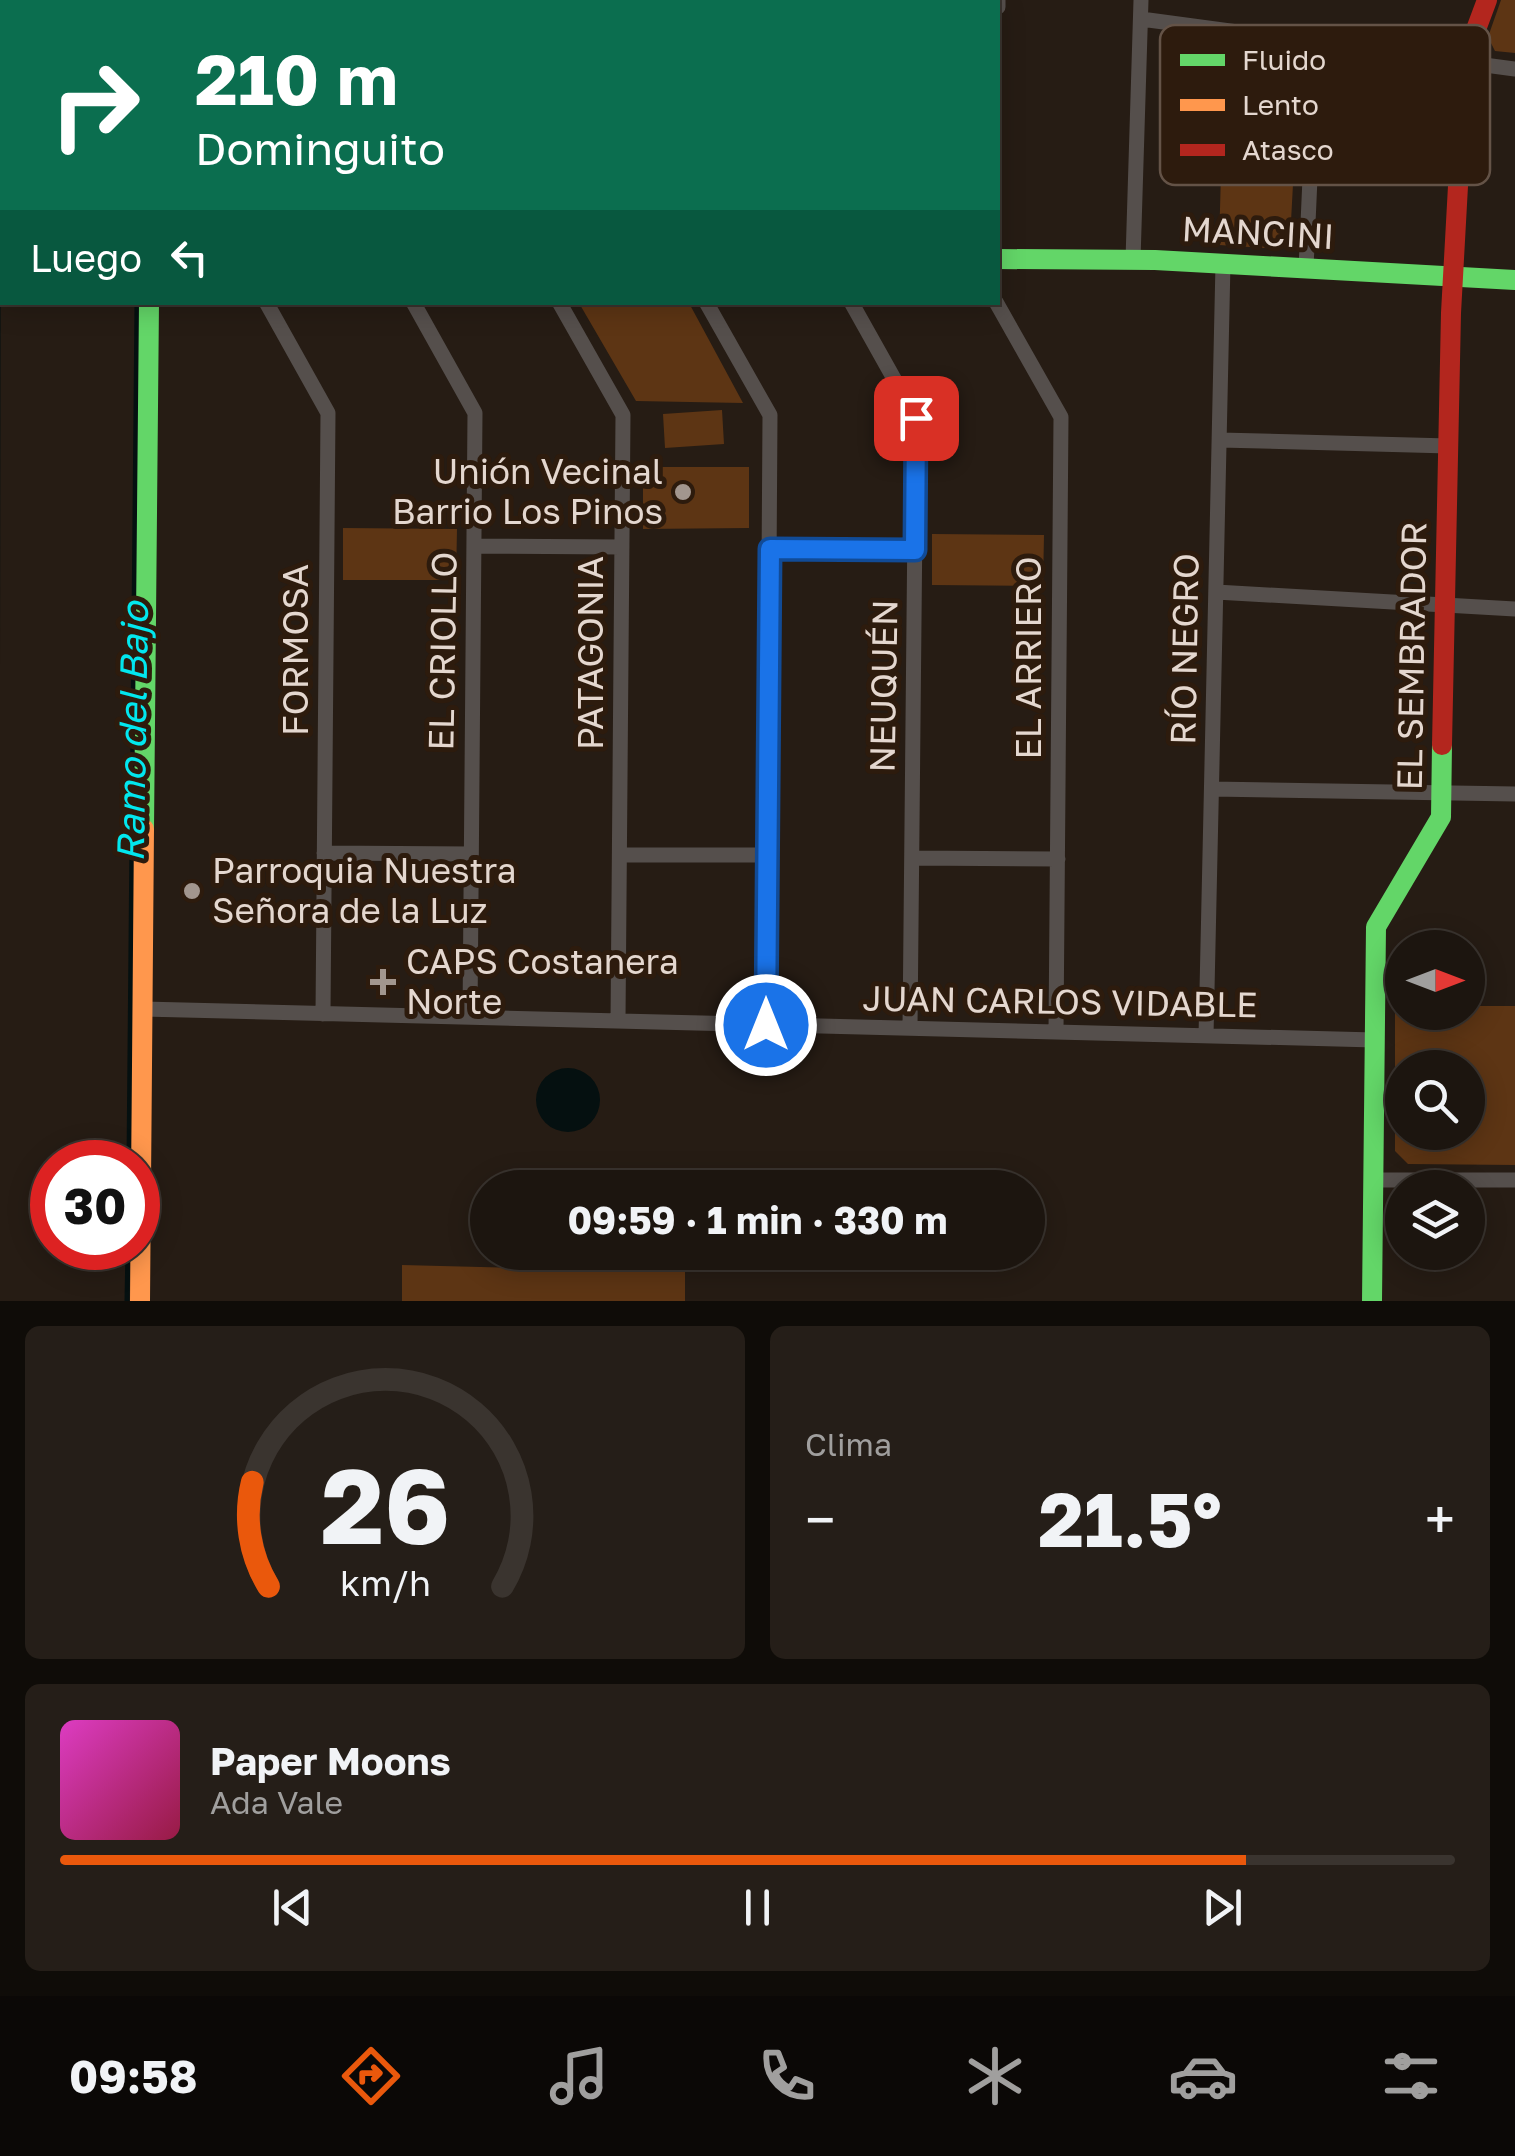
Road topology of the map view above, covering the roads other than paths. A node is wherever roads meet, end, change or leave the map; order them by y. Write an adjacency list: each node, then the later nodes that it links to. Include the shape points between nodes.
1 (1141, 0): 3 (street)
2 (1487, 0): 5 (street, EL SEMBRADOR)
3 (1141, 19): 4 (street); 11 (street)
4 (1185, 25)
5 (1478, 25)
6 (1490, 66): 7 (street)
7 (1515, 70)
8 (1310, 185): 13 (street)
9 (1458, 185): 14 (street, EL SEMBRADOR)
10 (1000, 259): 11 (street, MANCINI)
11 (1133, 260): 12 (street, MANCINI)
12 (1223, 263): 13 (street, MANCINI); 23 (street, RÍO NEGRO)
13 (1306, 268): 14 (street, MANCINI)
14 (1454, 276): 15 (street, MANCINI); 24 (street, EL SEMBRADOR)
15 (1515, 280)
16 (149, 305): 41 (street)
17 (268, 305): 35 (street, FORMOSA, via 328,413)
18 (415, 305): 25 (street, EL CRIOLLO, via 475,413)
19 (561, 305): 26 (street, PATAGONIA, via 623,415)
20 (708, 305): 27 (street, via 770,415)
21 (853, 305): 28 (street, NEUQUÉN, via 916,418)
22 (998, 305): 40 (street, EL ARRIERO, via 1061,417)
23 (1220, 440): 24 (street); 29 (street, RÍO NEGRO)
24 (1449, 446): 30 (street, EL SEMBRADOR)
25 (474, 546): 26 (street); 36 (street, EL CRIOLLO)
26 (622, 547): 37 (street, PATAGONIA)
27 (770, 549): 28 (street); 38 (street)
28 (915, 550): 39 (street, NEUQUÉN)
29 (1216, 592): 30 (street); 32 (street, RÍO NEGRO)
30 (1445, 605): 31 (street); 33 (street, EL SEMBRADOR)
31 (1515, 609)
32 (1212, 789): 33 (street); 48 (street, RÍO NEGRO)
33 (1441, 793): 34 (street); 49 (street, EL SEMBRADOR, via 1440,817 1376,927)
34 (1515, 794)
35 (324, 853): 36 (street); 42 (street, FORMOSA)
36 (471, 854): 43 (street, EL CRIOLLO)
37 (620, 856): 38 (street); 44 (street, PATAGONIA)
38 (768, 856): 45 (street)
39 (912, 858): 40 (street); 46 (street, NEUQUÉN)
40 (1058, 859): 47 (street, EL ARRIERO)
41 (143, 1010): 42 (street, JUAN CARLOS VIDABLE); 52 (street)
42 (323, 1014): 43 (street, JUAN CARLOS VIDABLE)
43 (470, 1018): 44 (street, JUAN CARLOS VIDABLE)
44 (618, 1021): 45 (street, JUAN CARLOS VIDABLE)
45 (766, 1025): 46 (street, JUAN CARLOS VIDABLE)
46 (910, 1028): 47 (street, JUAN CARLOS VIDABLE)
47 (1056, 1032): 48 (street, JUAN CARLOS VIDABLE)
48 (1206, 1036): 49 (street, JUAN CARLOS VIDABLE)
49 (1374, 1040): 50 (street, EL SEMBRADOR)
50 (1373, 1180): 51 (street); 53 (street, EL SEMBRADOR)
51 (1515, 1180)
52 (140, 1301)
53 (1372, 1301)

